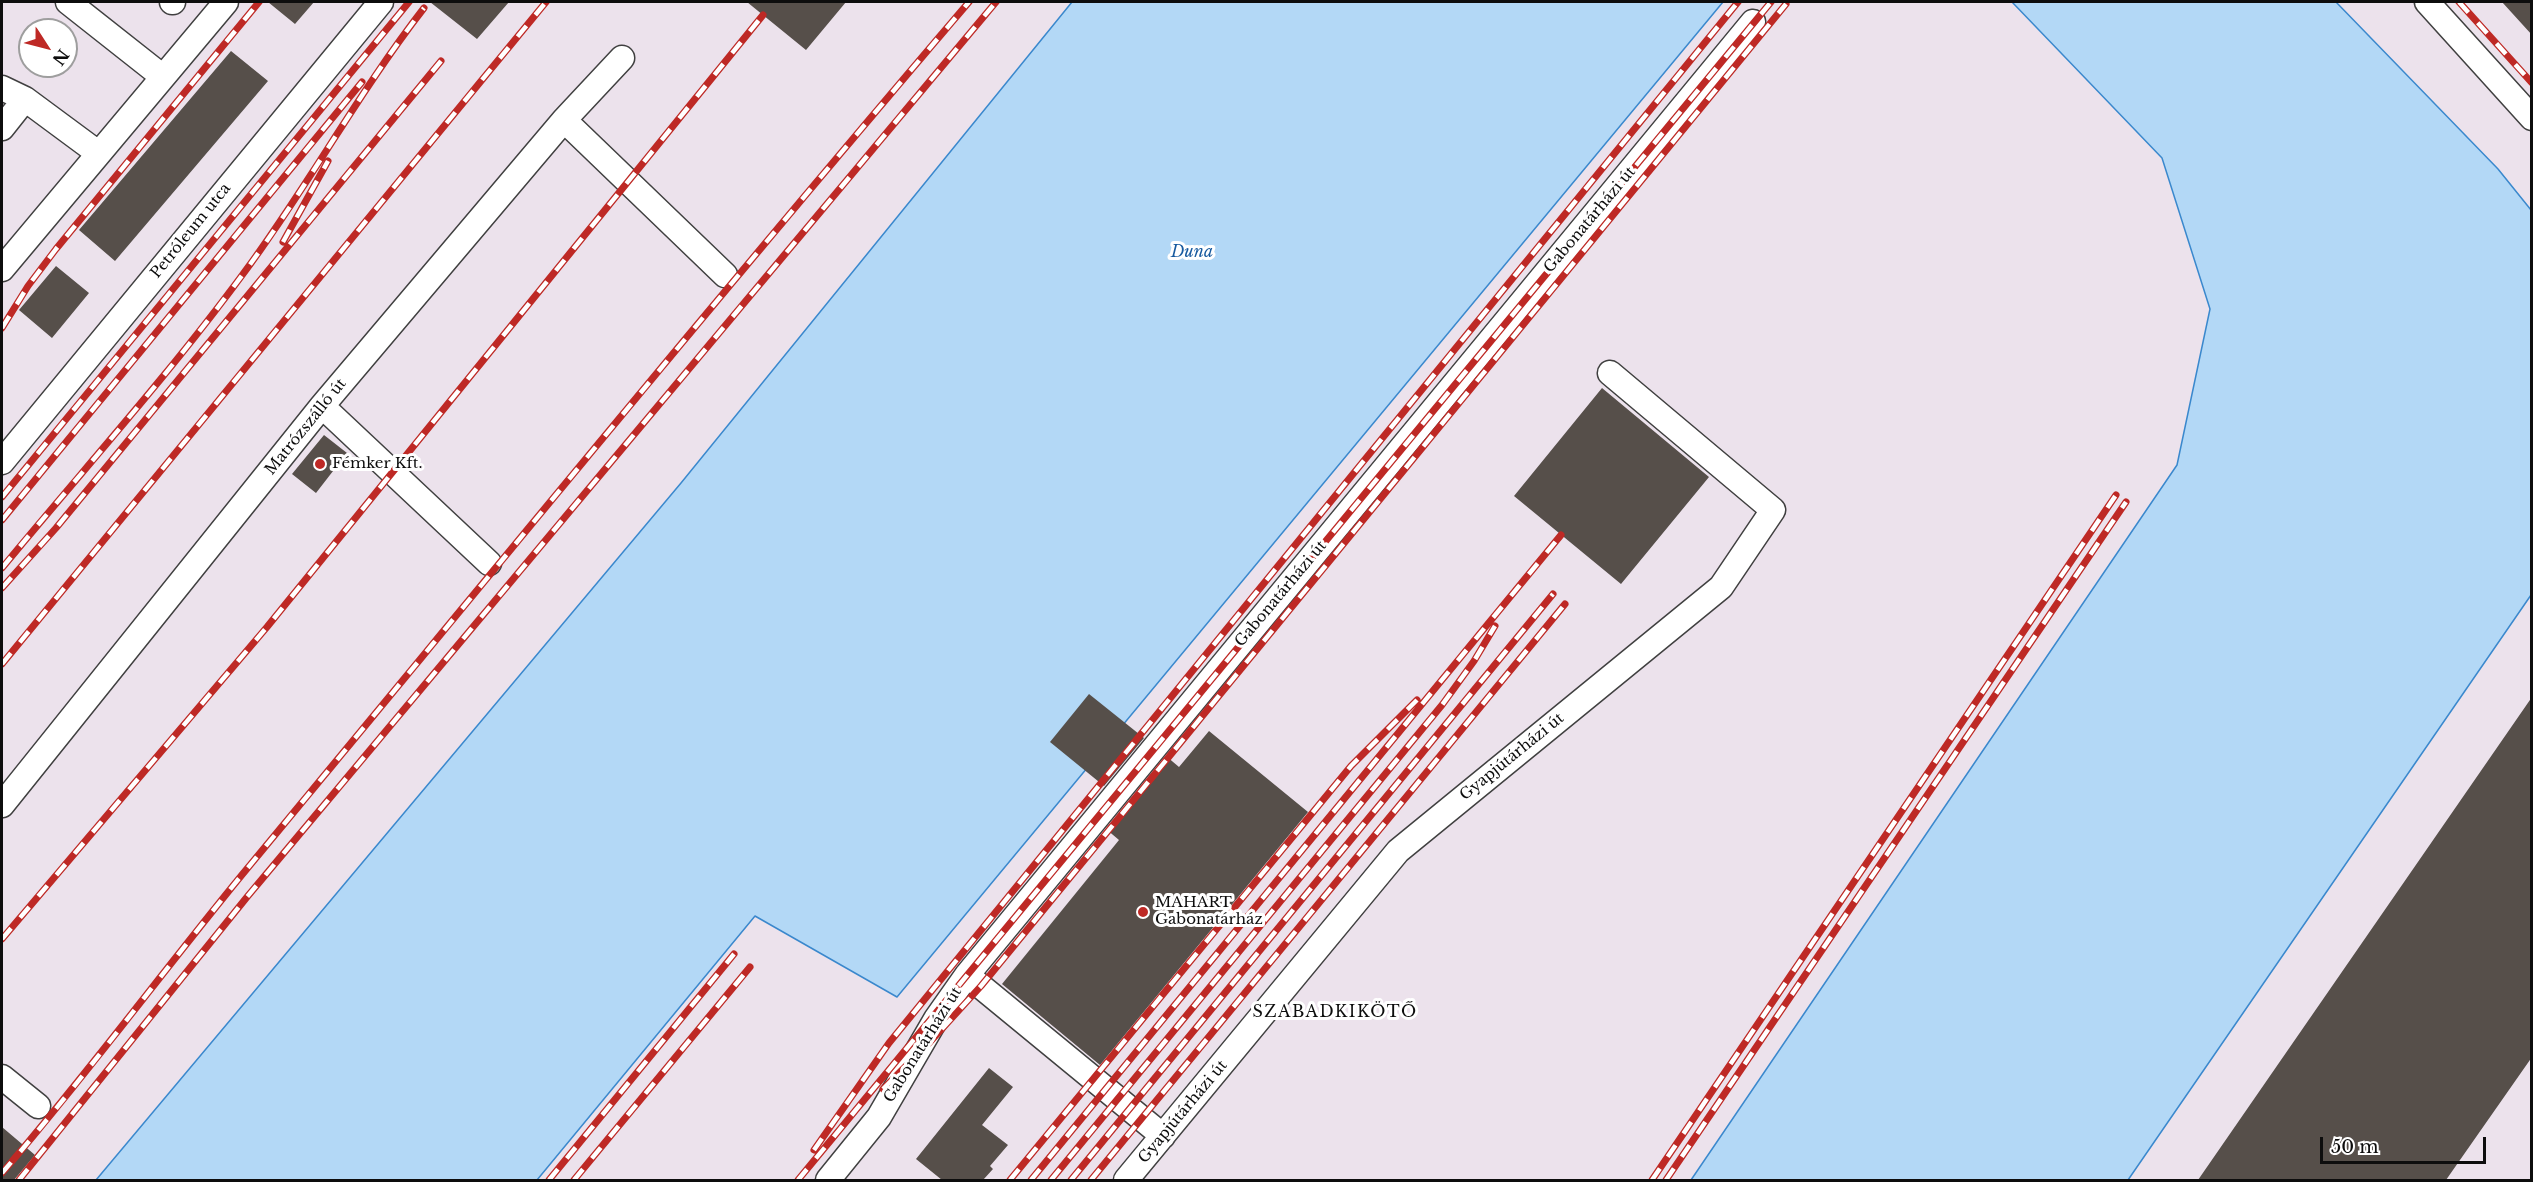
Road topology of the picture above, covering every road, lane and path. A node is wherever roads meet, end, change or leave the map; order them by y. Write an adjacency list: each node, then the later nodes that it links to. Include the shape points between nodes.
1 (68, 2): 7 (street)
2 (226, 2): 7 (street)
3 (381, 2): 18 (street, Petróleum utca)
4 (2427, 2): 10 (street)
5 (1754, 22): 21 (street, Gabonatárházi út)
6 (622, 58): 11 (street, Matrózszálló út)
7 (163, 77): 13 (street)
8 (2, 88): 9 (street)
9 (25, 99): 12 (street); 13 (street)
10 (2532, 118)
11 (564, 120): 15 (street); 17 (street, Matrózszálló út)
12 (2, 128)
13 (98, 153): 14 (street)
14 (2, 269)
15 (725, 275)
16 (1610, 373): 24 (street, Gyapjútárházi út, via 1773,510 1721,587 1398,851)
17 (322, 406): 19 (street); 20 (street, Matrózszálló út)
18 (2, 462)
19 (489, 563)
20 (2, 806)
21 (967, 975): 24 (street); 25 (street, Gabonatárházi út, via 936,1019 879,1117)
22 (2, 1077): 23 (street)
23 (38, 1106)
24 (1163, 1136): 26 (street, Gyapjútárházi út)
25 (828, 1180)
26 (1126, 1180)

